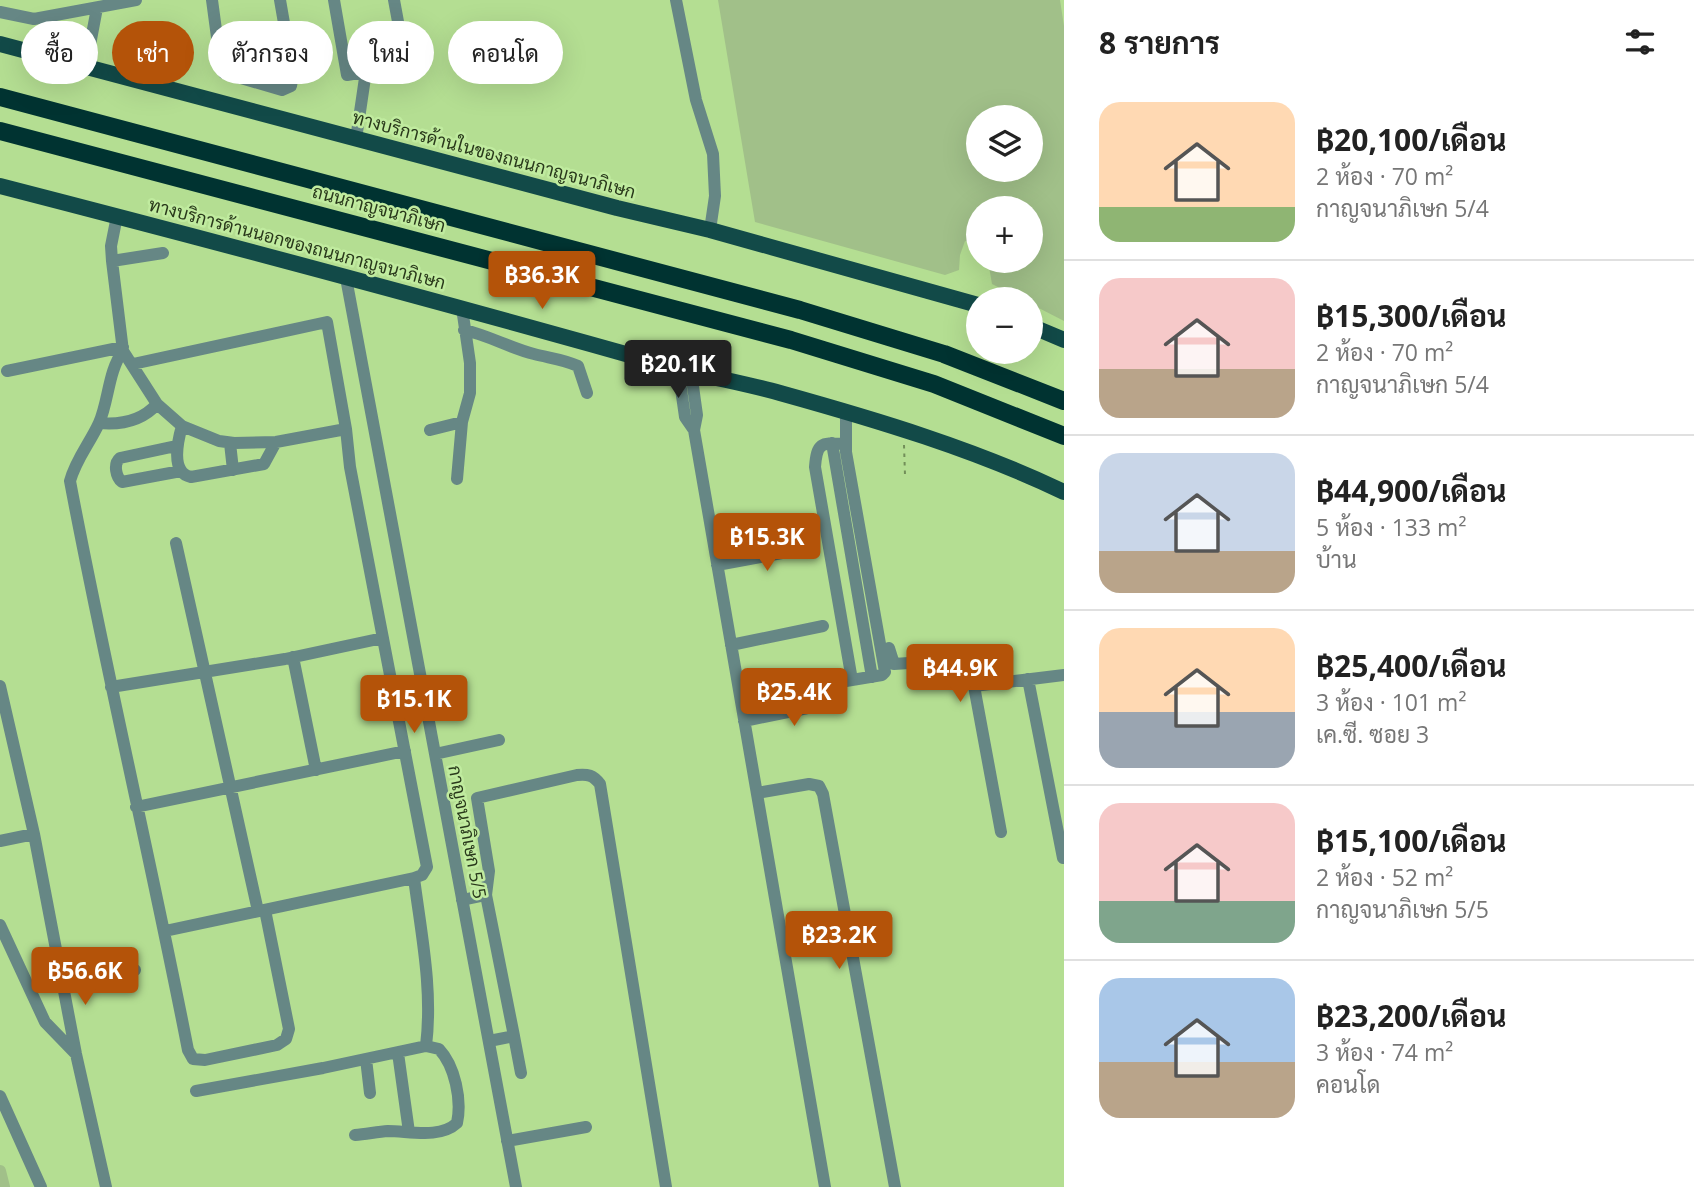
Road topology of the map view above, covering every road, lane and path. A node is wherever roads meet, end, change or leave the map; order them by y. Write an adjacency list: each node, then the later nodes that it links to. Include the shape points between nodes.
1 (6, 0): 10 (street)
2 (136, 0): 9 (street)
3 (212, 0): 4 (street, via 224,73 282,90 291,86 293,75)
4 (280, 0)
5 (334, 0): 16 (street)
6 (394, 0): 12 (street)
7 (676, 0): 23 (street, via 696,100 713,154 715,196)
8 (78, 6): 9 (street); 10 (street, via 34,19)
9 (97, 9): 11 (street)
10 (4, 13)
11 (95, 21)
12 (398, 21)
13 (0, 44): 14 (main road, ทางบริการด้านในของถนนกาญจนาภิเษก)
14 (21, 49)
15 (98, 69): 20 (main road, ทางบริการด้านในของถนนกาญจนาภิเษก)
16 (347, 75)
17 (364, 84): 20 (street)
18 (0, 97): 37 (highway, ถนนกาญจนาภิเษก, via 800,310 944,354)
19 (0, 131): 46 (highway, ถนนกาญจนาภิเษก, via 791,340 934,384)
20 (356, 139): 23 (main road, ทางบริการด้านในของถนนกาญจนาภิเษก)
21 (0, 186): 22 (main road, ทางบริการด้านนอกของถนนกาญจนาภิเษก)
22 (117, 216): 25 (street); 26 (main road, ทางบริการด้านนอกของถนนกาญจนาภิเษก)
23 (710, 230): 27 (main road, ทางบริการด้านในของถนนกาญจนาภิเษก)
24 (163, 253): 25 (street)
25 (112, 261): 32 (street)
26 (346, 278): 28 (main road, ทางบริการด้านนอกของถนนกาญจนาภิเษก); 77 (street, กาญจนาภิเษก 5/5)
27 (966, 302)
28 (462, 308): 29 (street); 34 (main road, ทางบริการด้านนอกของถนนกาญจนาภิเษก)
29 (464, 330): 36 (street, via 578,366); 40 (street, via 470,393)
30 (1043, 331): 31 (main road)
31 (1064, 340)
32 (123, 349): 33 (street); 35 (street); 41 (street)
33 (133, 364): 38 (street); 43 (street, via 327,322)
34 (684, 370): 39 (main road, ทางบริการด้านนอกของถนนกาญจนาภิเษก); 59 (street, via 697,415 694,430)
35 (7, 371)
36 (587, 393)
37 (1064, 401)
38 (157, 404): 41 (street, via 130,422); 42 (street)
39 (846, 412): 45 (main road, ทางบริการด้านนอกของถนนกาญจนาภิเษก); 49 (street)
40 (462, 422): 44 (street); 54 (street)
41 (99, 423): 72 (street, via 75,463 70,481)
42 (182, 426): 48 (street); 50 (street)
43 (346, 429): 47 (street); 61 (street)
44 (430, 430)
45 (903, 430): 53 (path); 55 (main road, ทางบริการด้านนอกของถนนกาญจนาภิเษก)
46 (1064, 436)
47 (276, 442): 48 (street); 51 (street, via 264,464)
48 (230, 443): 51 (street)
49 (839, 444): 56 (street); 68 (street); 68 (street, via 819,446 815,467 849,681)
50 (176, 446): 52 (street); 52 (street, via 120,458 118,479)
51 (233, 470): 52 (street, via 191,477)
52 (181, 471)
53 (905, 475)
54 (457, 479)
55 (1064, 492)
56 (862, 540): 65 (street, via 872,544 891,661); 68 (street, via 885,672)
57 (176, 542): 66 (street)
58 (810, 548): 59 (street)
59 (717, 565): 62 (street)
60 (823, 626): 62 (street)
61 (383, 638): 64 (street); 76 (street)
62 (731, 645): 74 (street)
63 (967, 652): 71 (street)
64 (293, 657): 66 (street); 78 (street)
65 (924, 662)
66 (205, 671): 72 (street); 79 (street)
67 (1064, 675): 69 (street)
68 (872, 677)
69 (1028, 679): 71 (street); 85 (street)
70 (0, 686): 83 (street)
71 (974, 686): 82 (street)
72 (111, 687): 81 (street)
73 (837, 702): 74 (street)
74 (744, 721): 80 (street)
75 (499, 740): 77 (street)
76 (405, 751): 78 (street); 86 (street, via 427,867)
77 (435, 754): 88 (street, กาญจนาภิเษก 5/5)
78 (317, 770): 79 (street)
79 (232, 787): 81 (street); 89 (street)
80 (757, 793): 110 (street); 111 (street, via 809,784 819,786 824,794)
81 (136, 807): 91 (street)
82 (1001, 832)
83 (34, 834): 84 (street); 96 (street)
84 (0, 841)
85 (1063, 858)
86 (414, 878): 89 (street); 94 (street, via 428,986)
87 (486, 895): 88 (street); 92 (street); 109 (street, via 489,871 477,798 577,775 595,777 600,784)
88 (462, 900): 93 (street, กาญจนาภิเษก 5/5)
89 (262, 911): 91 (street); 91 (street, via 289,1029 286,1039 277,1045 205,1060 190,1056)
90 (0, 925): 96 (street, via 45,1023)
91 (164, 931)
92 (514, 1036): 93 (street); 98 (street)
93 (489, 1041): 105 (street, กาญจนาภิเษก 5/5)
94 (426, 1046): 95 (street); 103 (street, via 439,1049 451,1068 459,1113 457,1123 447,1129)
95 (398, 1053): 97 (street); 103 (street)
96 (76, 1054): 107 (street)
97 (366, 1059): 99 (street); 100 (street)
98 (521, 1073)
99 (195, 1091)
100 (370, 1093)
101 (0, 1096): 106 (street)
102 (586, 1127): 105 (street)
103 (409, 1132): 104 (street)
104 (355, 1135)
105 (508, 1141): 108 (street, กาญจนาภิเษก 5/5)
106 (41, 1187)
107 (106, 1187)
108 (516, 1187)
109 (666, 1187)
110 (825, 1187)
111 (895, 1187)

